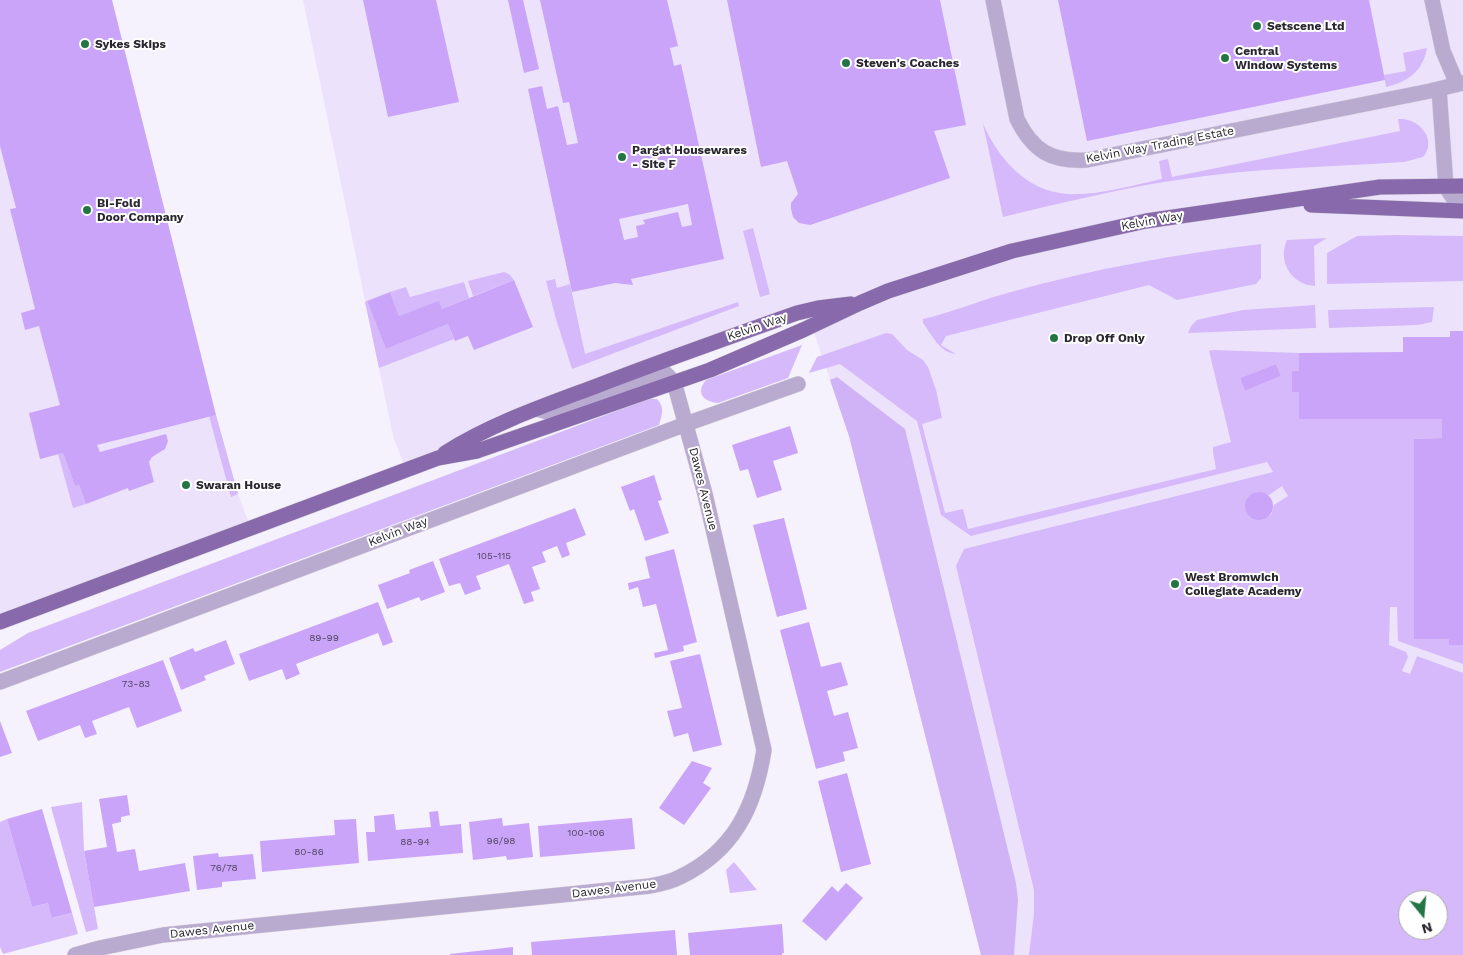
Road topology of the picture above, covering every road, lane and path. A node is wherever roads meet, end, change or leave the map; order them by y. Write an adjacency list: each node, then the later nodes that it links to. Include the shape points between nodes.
1 (993, 0): 4 (street, Kelvin Way Trading Estate, via 1017,119 1037,147 1053,157 1070,161)
2 (1432, 0): 3 (street, Kelvin Way Trading Estate, via 1443,51)
3 (1460, 83): 4 (street, Kelvin Way Trading Estate)
4 (1439, 89): 5 (street)
5 (1446, 186): 6 (main road, Kelvin Way); 7 (street, via 1453,198); 8 (main road, Kelvin Way, via 1380,187)
6 (1463, 186)
7 (1463, 199)
8 (1274, 203): 9 (main road, Kelvin Way); 10 (main road, Kelvin Way, via 1146,221 1012,251)
9 (1463, 211)
10 (860, 302): 11 (main road, Kelvin Way, via 803,330); 13 (main road, Kelvin Way, via 797,313)
11 (674, 382): 13 (street, via 664,373 555,414); 14 (street, Dawes Avenue); 15 (main road, Kelvin Way, via 477,451)
12 (798, 384): 14 (street, Kelvin Way)
13 (537, 409): 15 (main road, Kelvin Way, via 470,437)
14 (686, 424): 17 (street, Kelvin Way); 18 (street, Dawes Avenue, via 764,750 754,796 744,819 707,862 678,878 650,886 163,935)
15 (438, 458): 16 (main road, Kelvin Way)
16 (0, 622)
17 (0, 682)
18 (75, 955)

